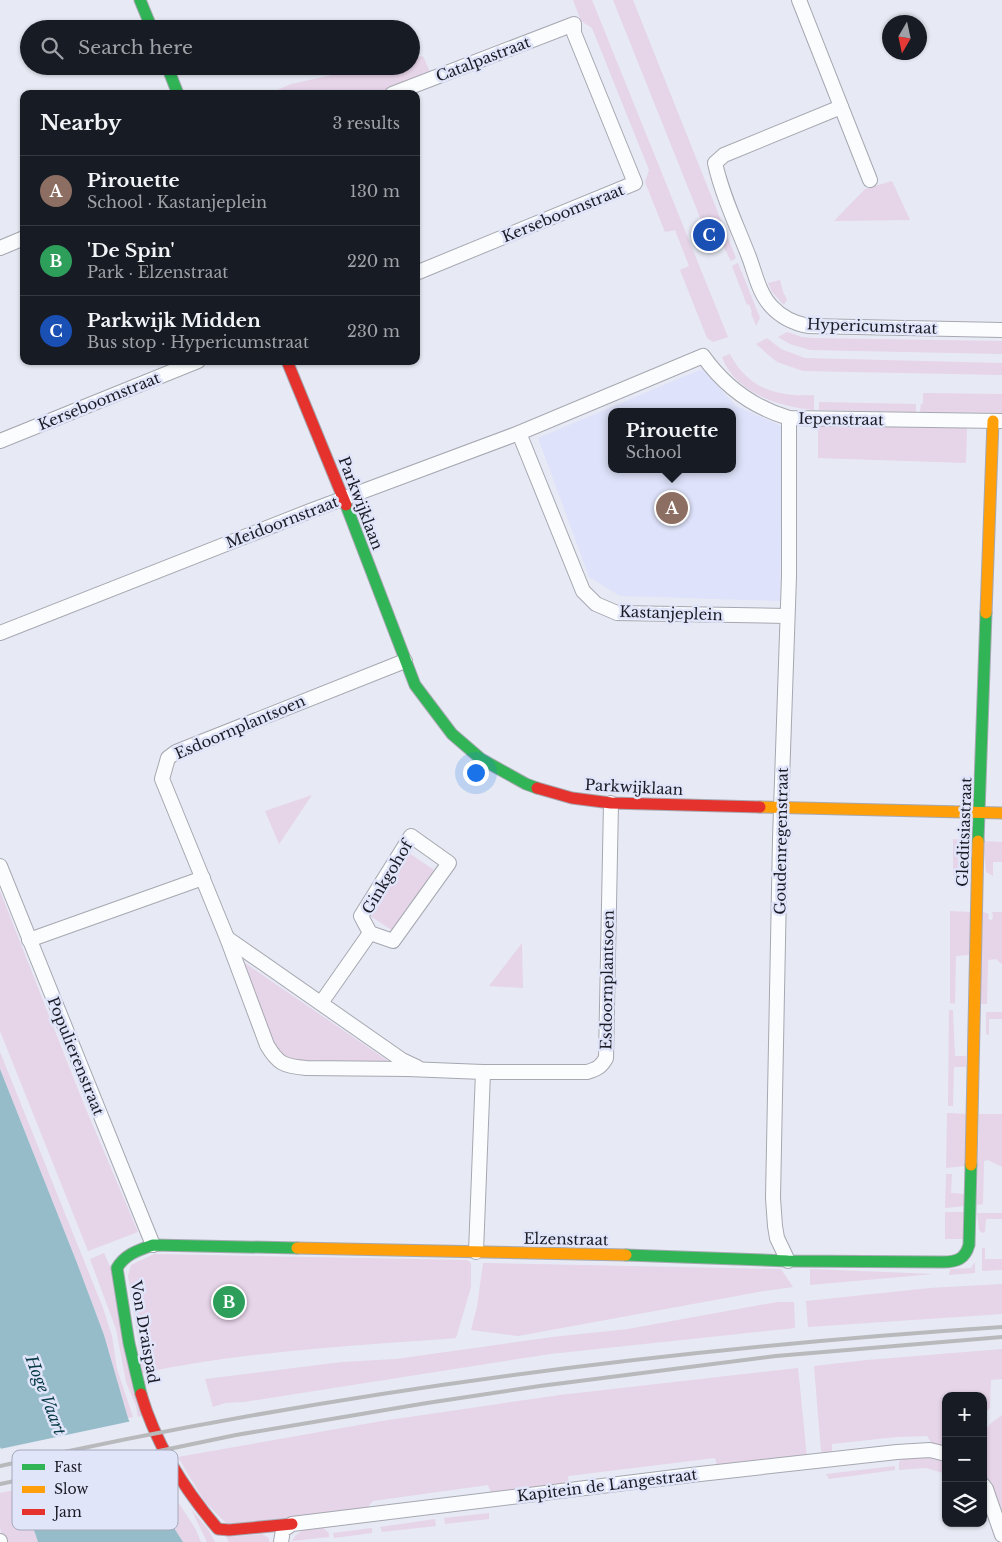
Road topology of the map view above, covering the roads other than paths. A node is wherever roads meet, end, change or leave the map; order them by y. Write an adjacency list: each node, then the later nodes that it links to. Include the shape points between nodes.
1 (140, 0): 3 (street)
2 (799, 0): 8 (street)
3 (148, 20)
4 (574, 24): 7 (street, Catalpastraat); 12 (street, Kerseboomstraat, via 574,34 635,183)
5 (171, 75): 6 (street)
6 (176, 90)
7 (402, 90)
8 (841, 107): 9 (street); 13 (street, Hypericumstraat, via 724,155 715,163 718,180 770,305 788,319 808,326)
9 (870, 180)
10 (20, 240): 11 (street)
11 (0, 248)
12 (420, 272)
13 (1002, 330)
14 (703, 356): 17 (street, Iepenstraat, via 737,393 763,409); 19 (street, Meidoornstraat)
15 (188, 365): 20 (street, Kerseboomstraat)
16 (289, 365): 21 (street, Parkwijklaan)
17 (789, 418): 18 (street, Iepenstraat); 22 (street, Goudenregenstraat)
18 (997, 421): 27 (street, Gleditsiastraat)
19 (519, 433): 21 (street, Meidoornstraat); 22 (street, Kastanjeplein, via 583,591 596,604 618,613)
20 (0, 441)
21 (343, 498): 23 (street, Meidoornstraat); 24 (street, Parkwijklaan)
22 (787, 616): 26 (street, Goudenregenstraat)
23 (0, 633)
24 (405, 661): 25 (street, Parkwijklaan, via 426,701 452,734 481,758 526,784 546,791); 30 (street, Esdoornplantsoen, via 176,752 168,758 162,778)
25 (611, 803): 26 (street, Parkwijklaan); 36 (street, Esdoornplantsoen, via 606,1058 602,1065 587,1072)
26 (782, 808): 27 (street, Parkwijklaan); 40 (street, Goudenregenstraat, via 773,1198 777,1238)
27 (980, 812): 28 (street, Parkwijklaan); 38 (street, Gleditsiastraat)
28 (1002, 812)
29 (0, 866): 33 (street, Populierenstraat)
30 (204, 878): 32 (street, Esdoornplantsoen); 33 (street)
31 (370, 933): 31 (street, Ginkgohof, via 393,941 449,863 411,836 361,916); 34 (street, Ginkgohof)
32 (227, 938): 34 (street, Esdoornplantsoen); 35 (street, Esdoornplantsoen, via 267,1045 280,1062 290,1067 306,1068)
33 (29, 940): 37 (street, Populierenstraat)
34 (321, 1003): 35 (street, Esdoornplantsoen, via 402,1060)
35 (422, 1069): 36 (street, Esdoornplantsoen)
36 (483, 1072): 39 (street)
37 (153, 1245): 39 (street, Elzenstraat); 41 (street, Von Draispad, via 127,1256 117,1268 140,1390)
38 (969, 1245): 40 (street, Elzenstraat, via 962,1259 954,1262)
39 (476, 1252): 40 (street, Elzenstraat)
40 (788, 1261)
41 (164, 1450)
42 (942, 1453): 45 (street, Kapitein de Langestraat, via 930,1450 897,1452)
43 (178, 1473): 45 (street, Von Draispad, via 218,1529)
44 (987, 1492): 46 (street)
45 (292, 1524): 47 (street, via 283,1530)
46 (1002, 1535)
47 (281, 1542)

